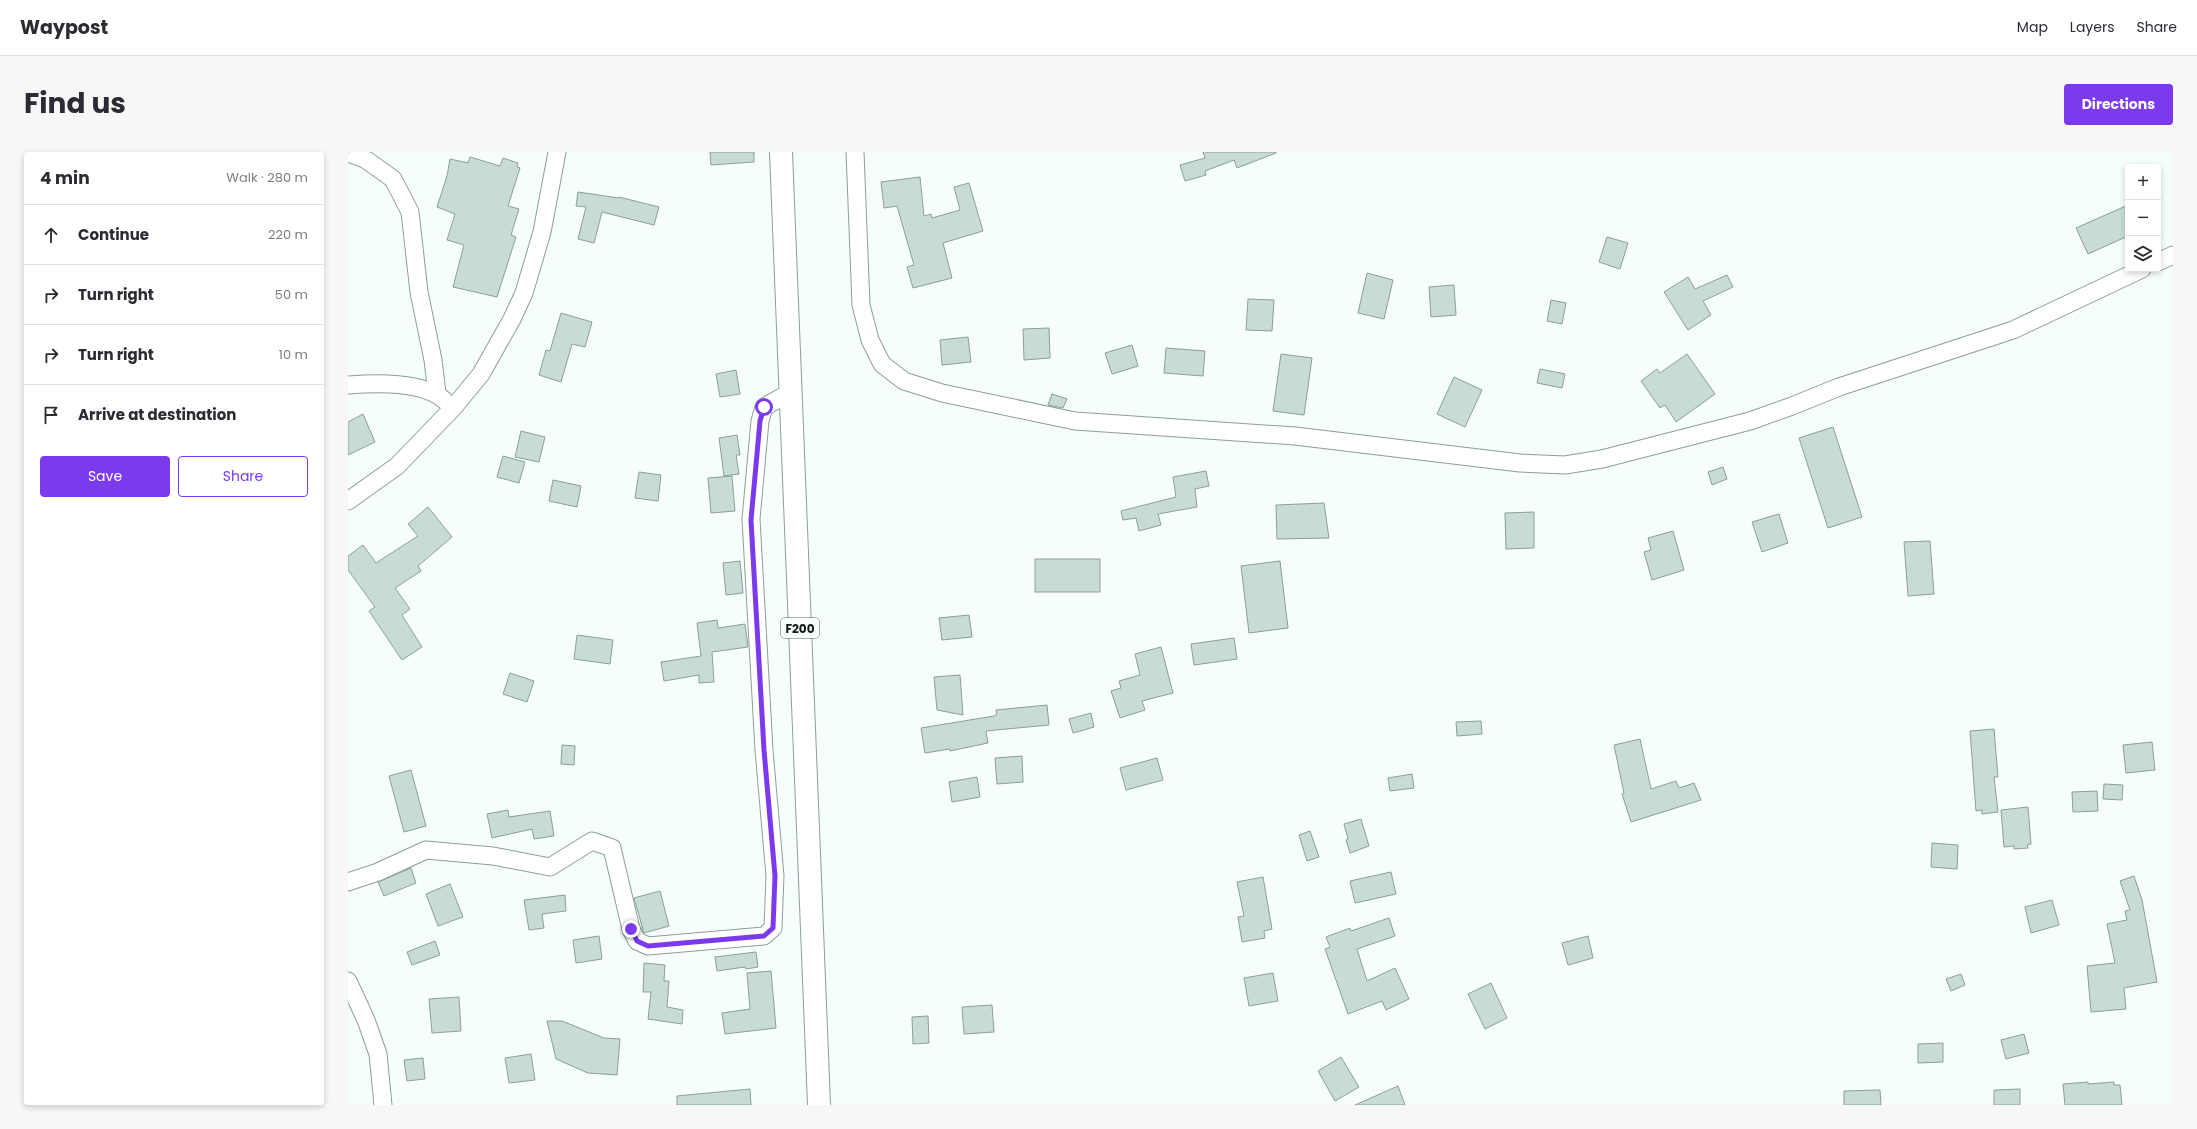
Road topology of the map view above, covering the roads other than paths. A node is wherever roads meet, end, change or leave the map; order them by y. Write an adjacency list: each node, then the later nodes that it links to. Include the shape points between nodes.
1 (557, 152): 11 (street, via 542,232 524,293 481,374)
2 (781, 152): 9 (main road, F200)
3 (855, 152): 7 (street, via 861,305 870,340 882,364 904,381 942,393 1075,421 1295,436 1520,463 1565,465 1602,459 1750,421 1839,387 2013,330)
4 (350, 153): 10 (street, via 365,159 393,179 410,212 419,292)
5 (2173, 255): 6 (street)
6 (2161, 261)
7 (2136, 272)
8 (348, 385): 10 (street, via 386,384)
9 (790, 392): 13 (street, via 764,407 760,421 751,520 764,750 775,876 773,928 764,936 648,946 637,941 631,929 612,848 592,841 550,867 493,856 426,850 378,872); 16 (main road, F200)
10 (437, 393): 11 (street)
11 (453, 408): 12 (street, via 397,466)
12 (348, 502)
13 (348, 882)
14 (348, 981): 15 (street, via 378,1054)
15 (383, 1105)
16 (819, 1105)

